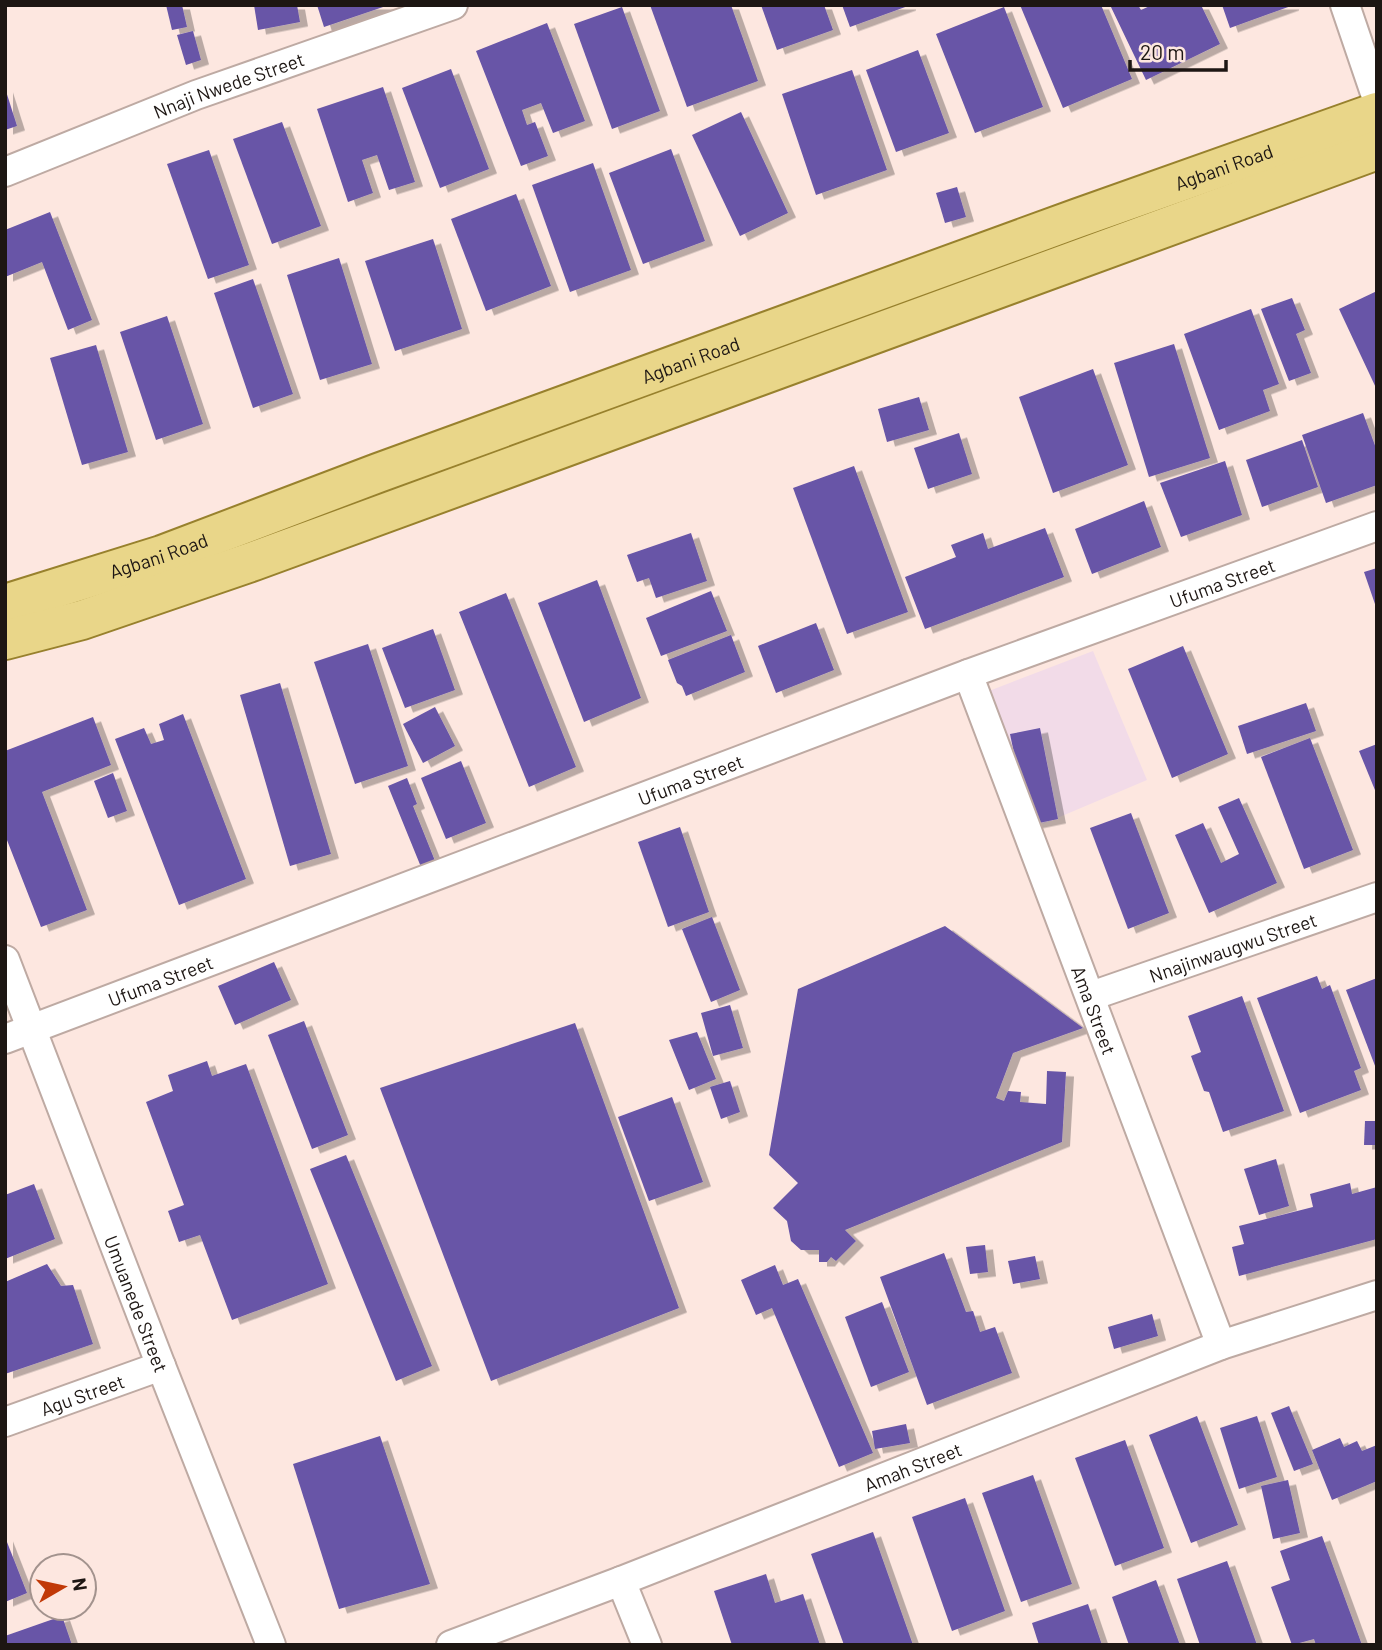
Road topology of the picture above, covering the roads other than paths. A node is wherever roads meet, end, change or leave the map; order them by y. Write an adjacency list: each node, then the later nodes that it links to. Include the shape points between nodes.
1 (453, 5): 6 (street, Nnaji Nwede Street, via 196,95)
2 (1345, 5): 3 (street)
3 (1377, 99)
4 (1377, 112): 8 (main road, Agbani Road, via 162,555)
5 (1377, 150): 9 (main road, Agbani Road, via 254,561 82,620)
6 (5, 172)
7 (1377, 526): 10 (street, Ufuma Street)
8 (5, 604)
9 (5, 640)
10 (968, 674): 13 (street, Ama Street); 14 (street, Ufuma Street)
11 (1377, 897): 13 (street, Nnajinwaugwu Street)
12 (5, 960): 14 (street, Umuanede Street)
13 (1091, 996): 17 (street, Ama Street)
14 (33, 1028): 15 (street, Ufuma Street); 18 (street, Umuanede Street)
15 (5, 1039)
16 (1377, 1294): 17 (street, Amah Street)
17 (1221, 1345): 20 (street, Amah Street)
18 (161, 1366): 19 (street, Agu Street); 21 (street, Umuanede Street)
19 (5, 1422)
20 (621, 1581): 22 (street, Amah Street); 23 (street)
21 (271, 1645)
22 (451, 1645)
23 (647, 1645)

